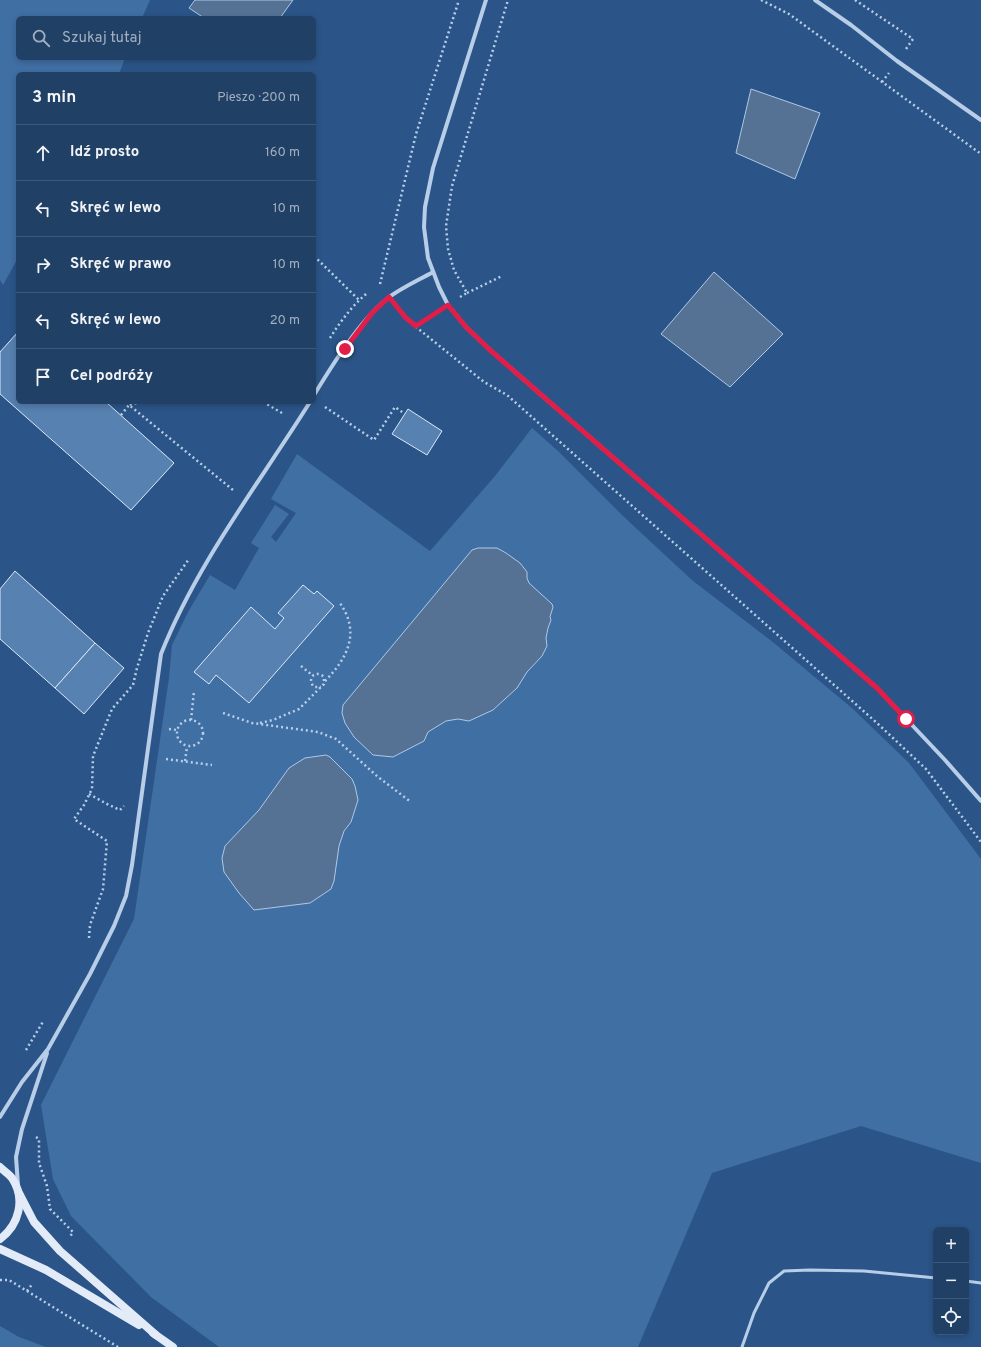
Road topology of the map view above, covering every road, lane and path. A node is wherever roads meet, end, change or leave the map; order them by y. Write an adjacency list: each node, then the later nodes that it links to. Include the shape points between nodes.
1 (459, 0): 12 (path, via 416,134 379,283)
2 (486, 0): 9 (street, via 433,168 425,207 424,227 428,258)
3 (508, 0): 11 (path, via 452,186 446,226 448,249 454,270)
4 (761, 0): 7 (path, via 789,14)
5 (815, 0): 6 (street)
6 (981, 120)
7 (981, 154)
8 (316, 258): 13 (path)
9 (433, 272): 12 (street); 14 (street)
10 (502, 276): 11 (path)
11 (467, 293): 14 (path)
12 (389, 297): 15 (path); 16 (street, via 360,327)
13 (359, 300)
14 (448, 305): 15 (path); 44 (street, via 490,350 877,688)
15 (416, 326): 48 (path, via 484,382 507,395 877,723 926,769)
16 (316, 392)
17 (133, 404): 20 (path)
18 (266, 404): 22 (path)
19 (309, 404): 49 (street, via 206,561 183,602 161,654 126,896)
20 (129, 405): 24 (path); 25 (path)
21 (321, 405): 23 (path, via 374,440 395,408)
22 (282, 413)
23 (405, 414)
24 (121, 416)
25 (233, 490)
26 (339, 602): 31 (path, via 350,620 350,641 345,655)
27 (301, 666): 30 (path)
28 (137, 668): 29 (path)
29 (141, 668)
30 (312, 675): 31 (path, via 321,674); 32 (path, via 311,683 314,687)
31 (325, 681): 32 (path)
32 (321, 687): 36 (path, via 299,709 273,720)
33 (194, 691): 35 (path)
34 (223, 713): 36 (path)
35 (191, 720): 38 (path, via 185,720); 39 (path, via 201,726 203,735 196,745)
36 (258, 723): 45 (path, via 318,732 336,739)
37 (169, 729): 38 (path)
38 (177, 730): 39 (path, via 180,742)
39 (187, 746): 41 (path)
40 (166, 759): 41 (path)
41 (185, 762): 42 (path)
42 (212, 765)
43 (89, 794): 46 (path, via 120,810)
44 (981, 801)
45 (410, 802)
46 (127, 803)
47 (108, 841): 49 (path, via 103,889 90,925 89,950)
48 (981, 842)
49 (98, 958): 50 (street)
50 (48, 1049): 51 (street, via 22,1082); 54 (street, via 16,1156)
51 (0, 1117)
52 (39, 1139): 55 (path, via 39,1163 47,1186 50,1209)
53 (0, 1167): 54 (main road, via 11,1178)
54 (18, 1191): 56 (main road, via 20,1204 17,1218 11,1230); 62 (main road, via 34,1222 60,1251)
55 (73, 1232)
56 (0, 1239)
57 (0, 1249): 62 (main road, via 46,1270)
58 (933, 1278): 65 (lane, via 864,1271 784,1271 769,1283 754,1313)
59 (0, 1280): 63 (path, via 9,1280)
60 (969, 1281): 61 (lane)
61 (981, 1283)
62 (156, 1335): 64 (main road)
63 (118, 1347)
64 (173, 1347)
65 (742, 1347)

